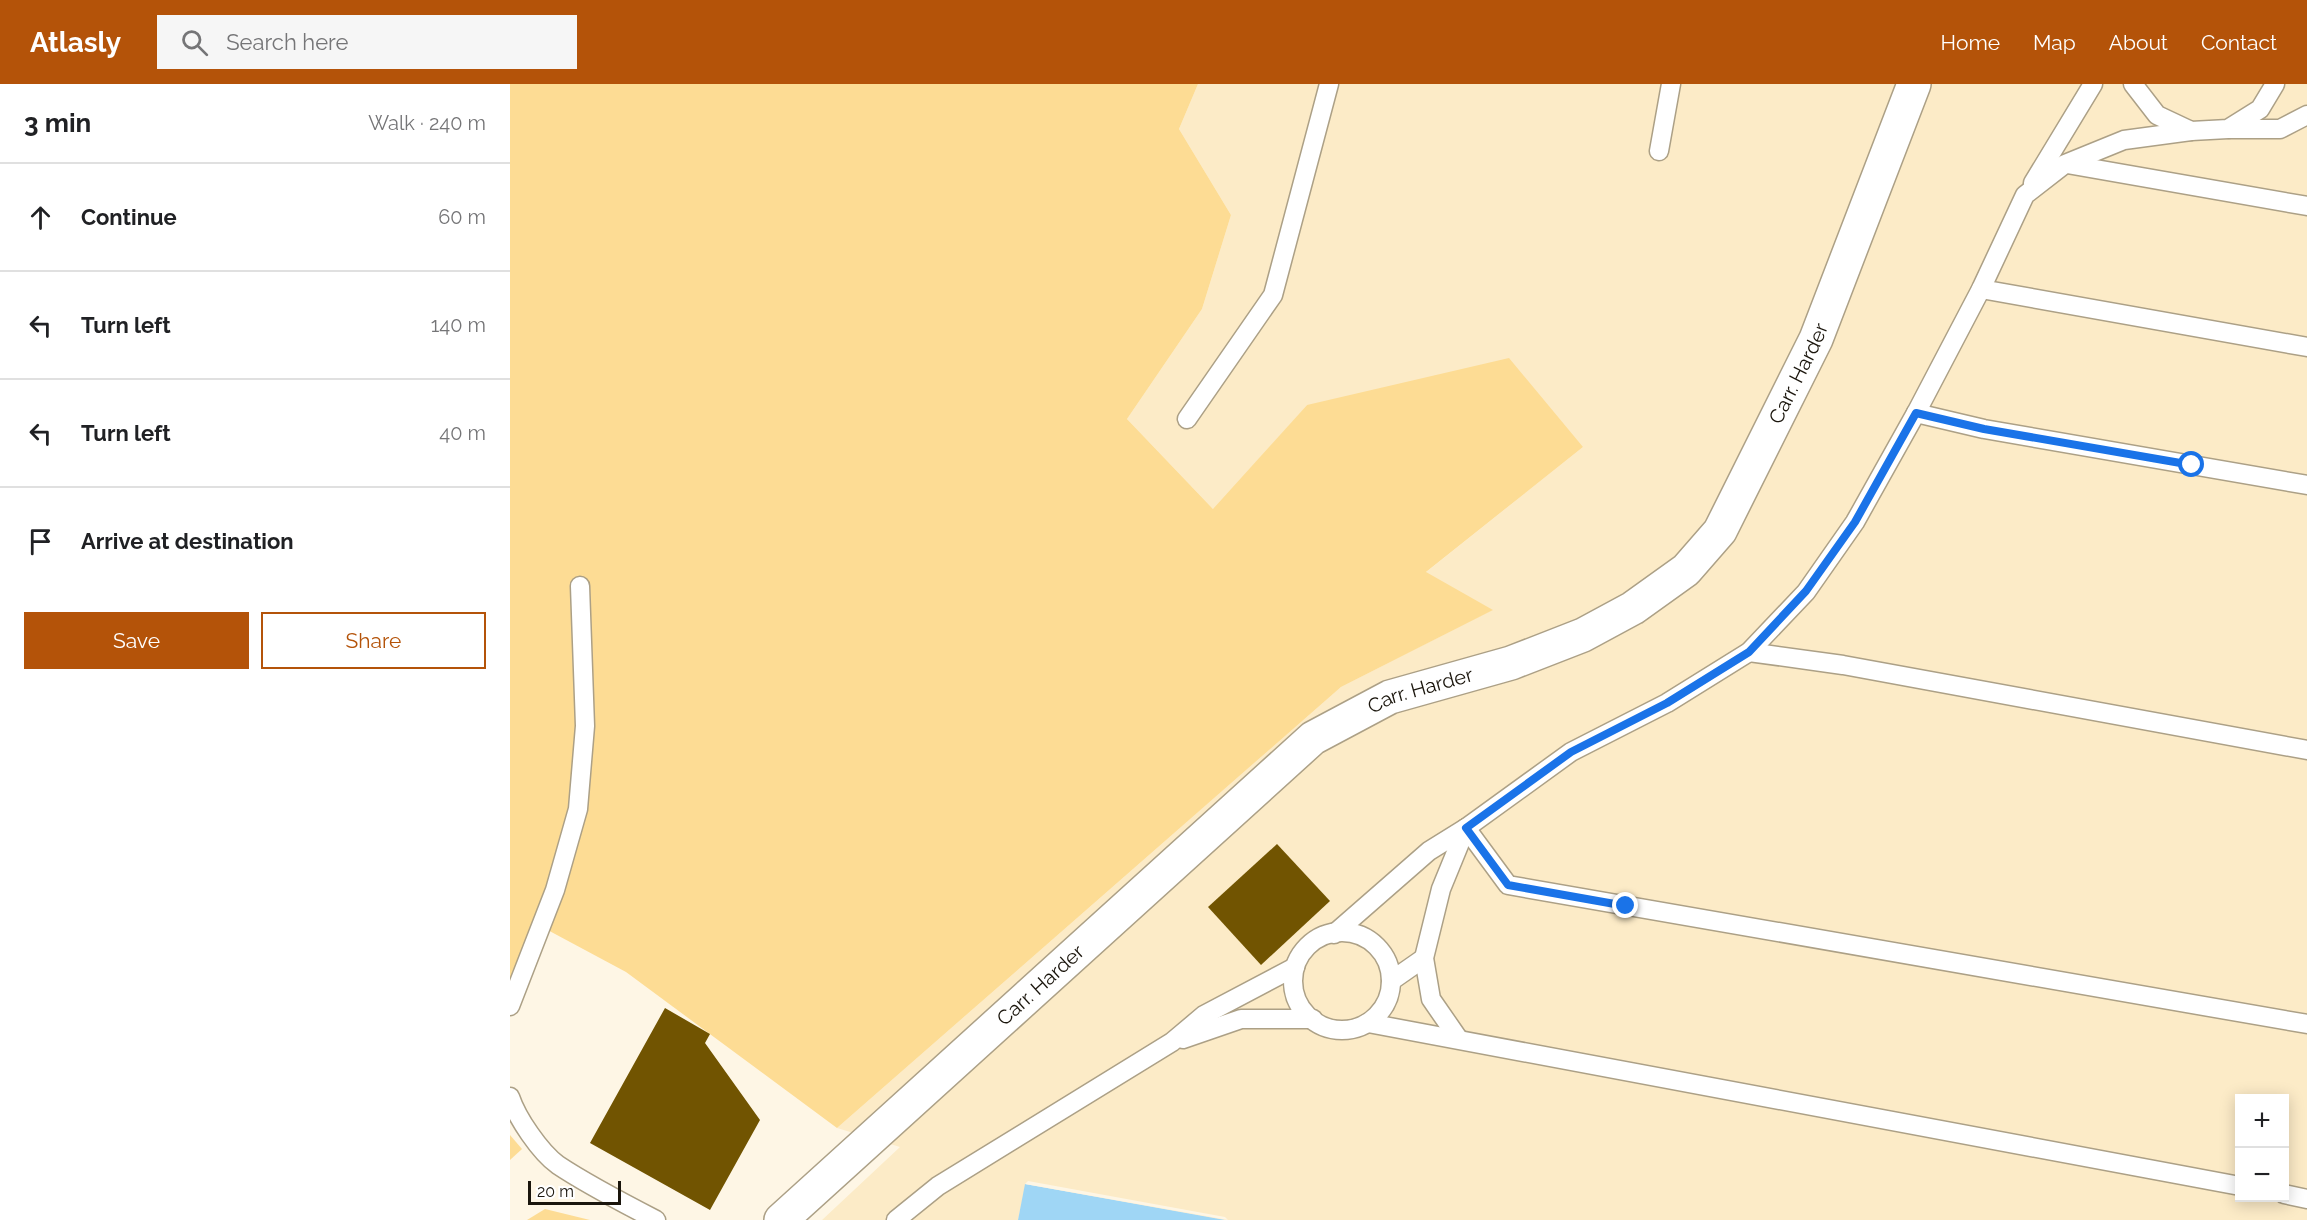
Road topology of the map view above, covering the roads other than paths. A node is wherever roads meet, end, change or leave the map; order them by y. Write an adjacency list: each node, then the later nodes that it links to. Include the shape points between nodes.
1 (1329, 84): 17 (lane, via 1273,295)
2 (1671, 84): 10 (lane)
3 (1914, 84): 38 (street, Carr. Harder, via 1816,339 1720,531 1686,570 1633,608 1583,635 1511,663 1390,697 1313,738)
4 (2093, 84): 12 (lane)
5 (2133, 84): 9 (lane, via 2157,115)
6 (2276, 84): 8 (lane, via 2260,109)
7 (2307, 115): 8 (lane, via 2280,129)
8 (2228, 129): 9 (lane)
9 (2191, 131): 11 (lane, via 2124,140)
10 (1659, 151)
11 (2065, 164): 12 (lane); 13 (lane)
12 (2025, 195): 14 (lane)
13 (2307, 206)
14 (1981, 289): 15 (lane); 16 (lane)
15 (2307, 347)
16 (1916, 413): 18 (lane, via 1984,429); 20 (lane, via 1855,522 1806,591)
17 (1187, 419)
18 (2307, 484)
19 (580, 586): 27 (lane, via 585,726 578,809 555,890)
20 (1749, 652): 21 (lane, via 1843,665); 22 (lane, via 1667,703 1571,752)
21 (2307, 750)
22 (1466, 828): 23 (lane, via 1429,851); 24 (lane, via 1441,889); 30 (lane, via 1508,885)
23 (1334, 934): 25 (lane, via 1311,942); 26 (lane, via 1355,934 1369,940 1388,963)
24 (1424, 958): 26 (lane); 31 (lane, via 1431,999)
25 (1295, 968): 28 (lane, via 1297,999); 32 (lane, via 1204,1015)
26 (1391, 981): 29 (lane, via 1385,1005)
27 (510, 1006)
28 (1313, 1019): 29 (lane, via 1335,1030); 32 (lane, via 1241,1019)
29 (1368, 1023): 31 (lane)
30 (2307, 1024)
31 (1458, 1038): 34 (lane)
32 (1172, 1042): 39 (lane, via 938,1186)
33 (510, 1097): 37 (lane, via 538,1143 557,1164)
34 (2235, 1185)
35 (2289, 1195): 36 (lane)
36 (2307, 1198)
37 (656, 1220)
38 (781, 1220)
39 (896, 1220)

